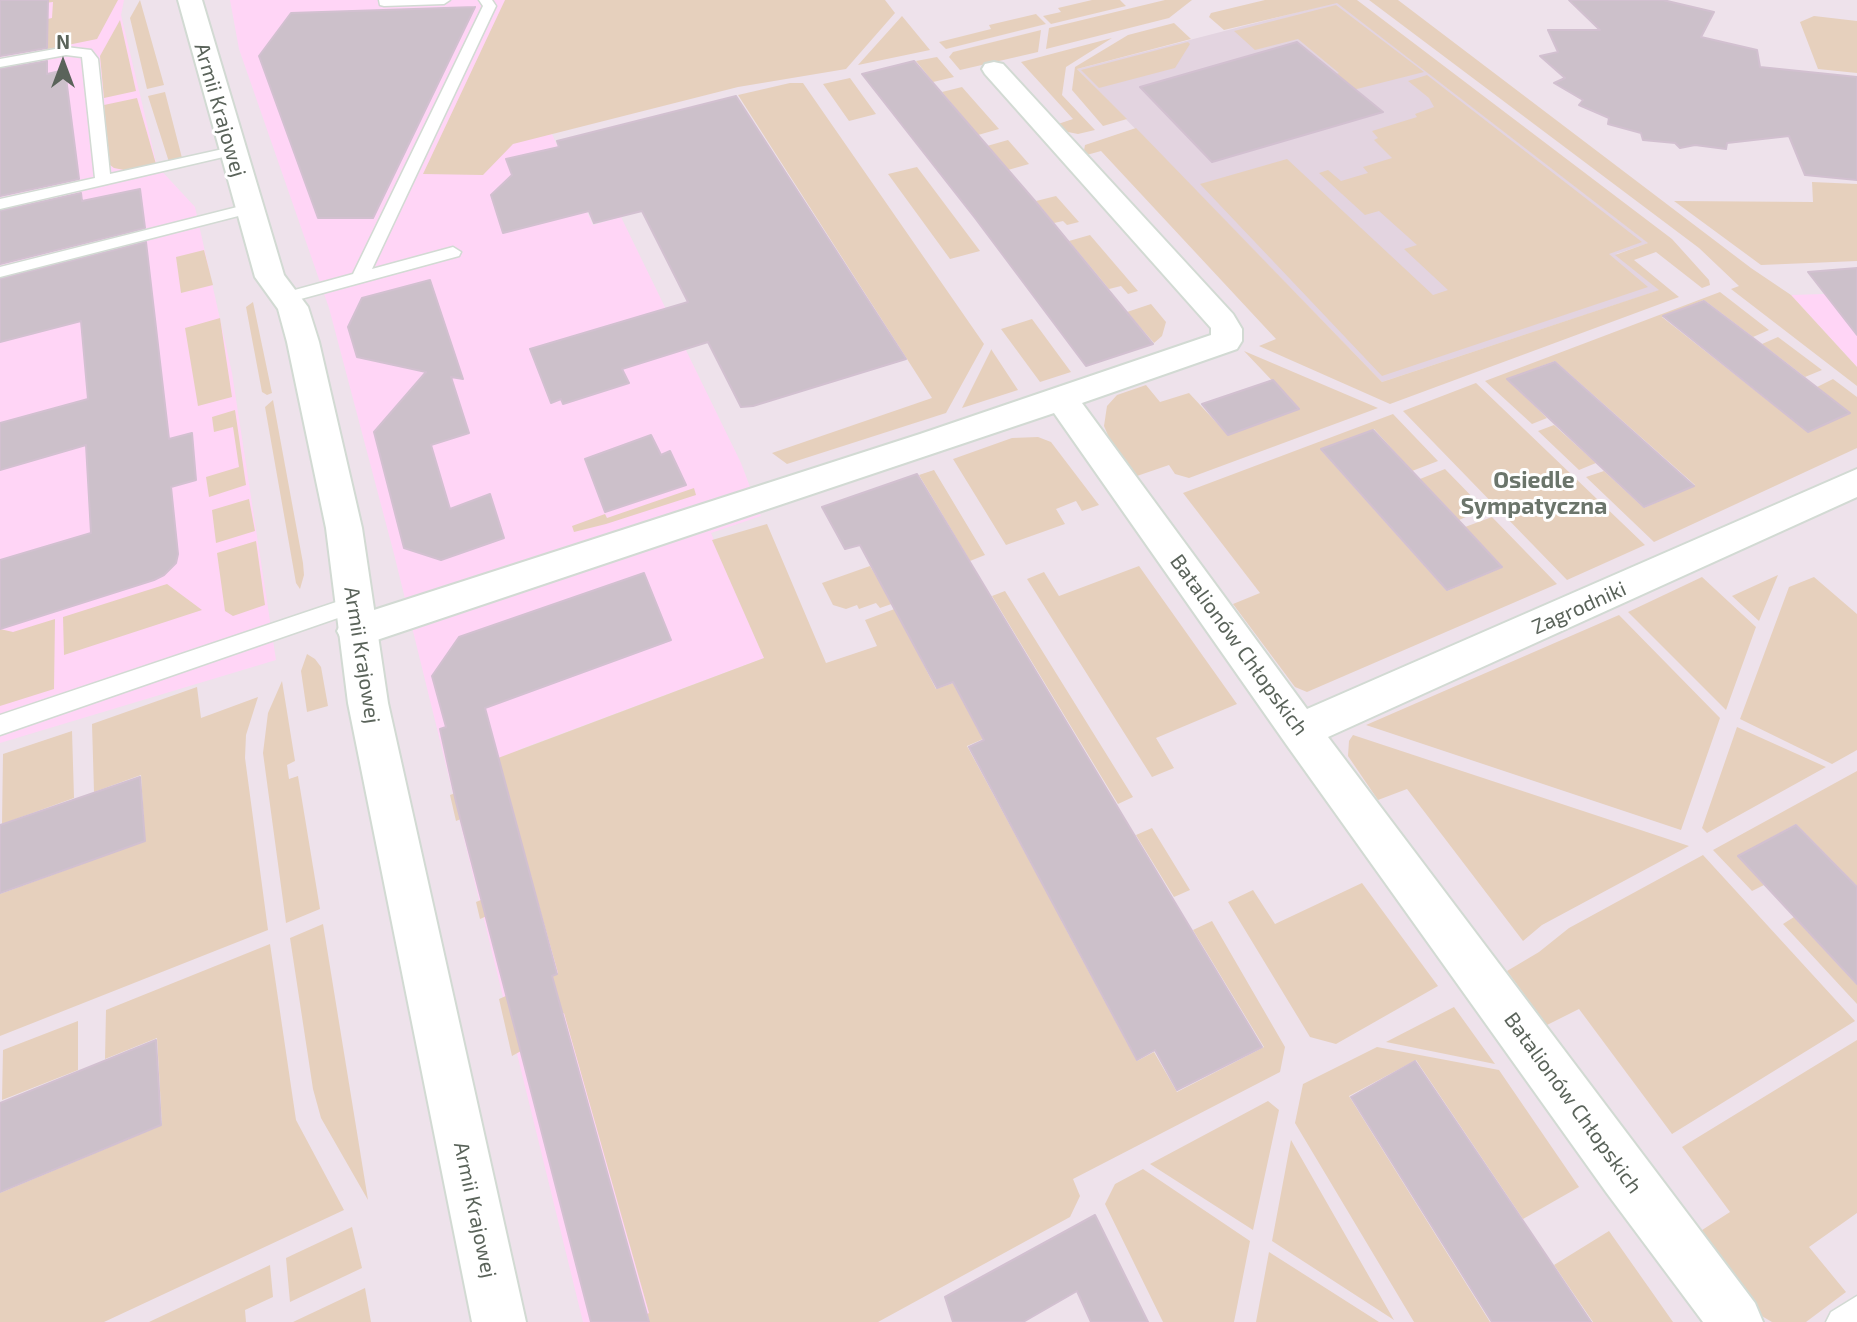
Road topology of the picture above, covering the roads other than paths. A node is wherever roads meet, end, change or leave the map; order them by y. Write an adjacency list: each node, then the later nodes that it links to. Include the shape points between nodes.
1 (191, 0): 7 (street, Armii Krajowej)
2 (385, 0): 3 (lane)
3 (444, 0)
4 (485, 0): 13 (lane, via 490,6)
5 (0, 63): 8 (lane, via 66,51 86,53 91,59)
6 (994, 69): 15 (street, via 1227,329 1226,341 1220,345)
7 (232, 151): 8 (lane); 10 (street, Armii Krajowej)
8 (103, 181): 9 (lane)
9 (0, 204)
10 (249, 209): 12 (lane); 14 (street, Armii Krajowej, via 270,277)
11 (453, 252): 13 (lane)
12 (0, 272)
13 (360, 277): 14 (lane)
14 (286, 298): 17 (street, Armii Krajowej, via 293,307 312,382 344,528)
15 (1062, 399): 17 (street); 19 (street, Batalionów Chłopskich)
16 (1855, 485): 19 (street, Zagrodniki)
17 (355, 617): 18 (lane); 21 (street, Armii Krajowej, via 368,703)
18 (0, 725)
19 (1300, 731): 22 (street, Batalionów Chłopskich)
20 (1857, 1311): 23 (lane)
21 (499, 1322)
22 (1736, 1322)
23 (1842, 1322)

